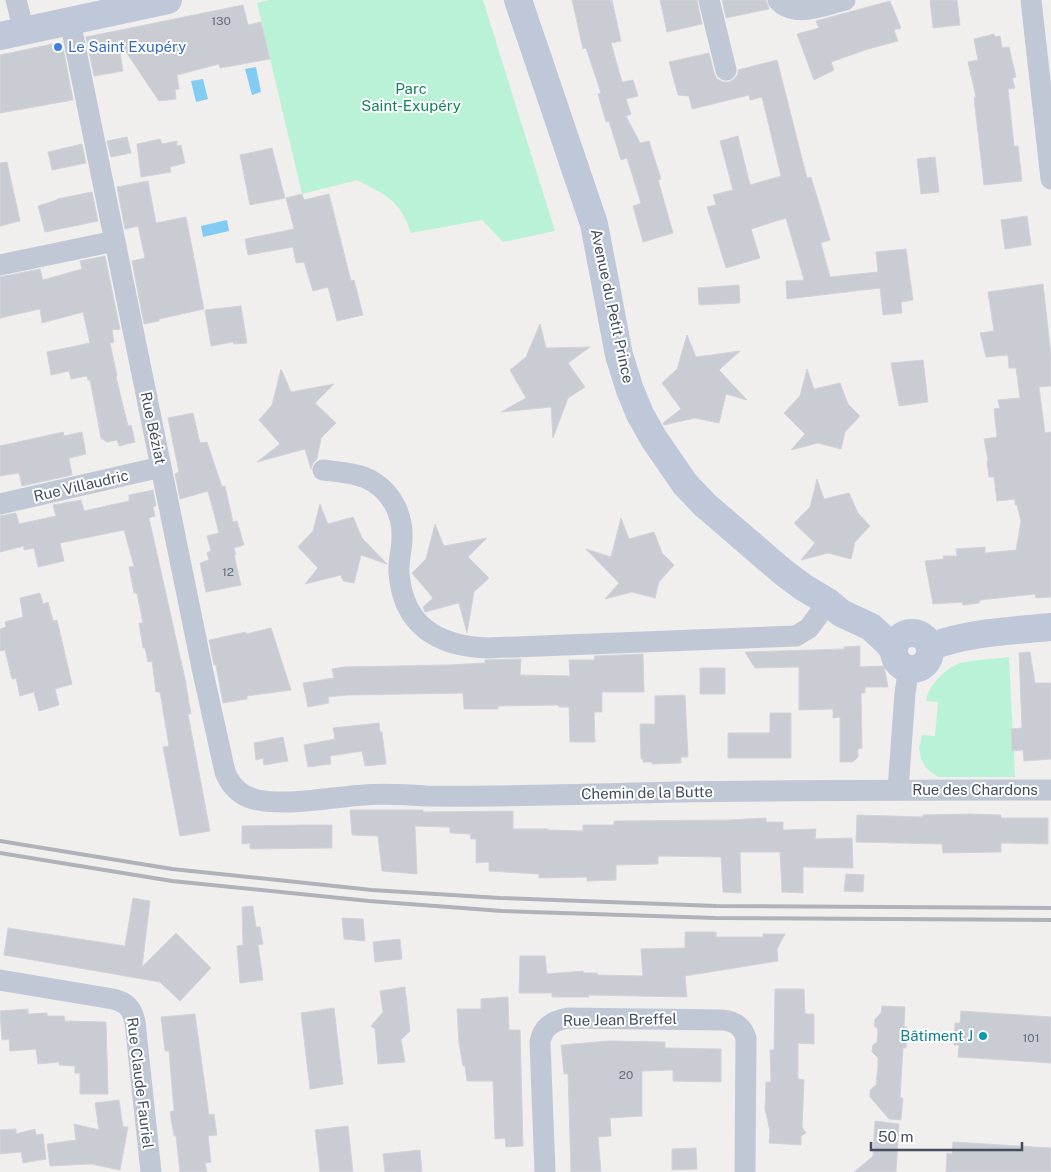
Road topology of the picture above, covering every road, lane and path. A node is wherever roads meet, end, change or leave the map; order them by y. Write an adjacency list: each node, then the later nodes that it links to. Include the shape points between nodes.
1 (16, 0): 9 (street)
2 (168, 0): 8 (street)
3 (518, 0): 17 (street, Avenue du Petit Prince, via 594,224 619,355 640,414 669,462 706,506 803,587)
4 (709, 0): 10 (street)
5 (778, 0): 6 (street, via 790,9 800,10)
6 (845, 0)
7 (1031, 0): 11 (street)
8 (70, 21): 9 (street); 12 (street, Rue Béziat)
9 (12, 33)
10 (726, 70)
11 (1051, 180)
12 (115, 241): 13 (street); 14 (street, Rue Béziat)
13 (0, 265)
14 (161, 467): 16 (street, Rue Villaudric); 22 (street, Rue Béziat, via 225,772 236,790 246,796)
15 (323, 470): 17 (street, via 373,481 387,493 401,524 399,572 408,608 433,635 466,647 796,636 809,628)
16 (0, 504)
17 (828, 602): 19 (street, Avenue du Petit Prince, via 841,613 871,627 887,642)
18 (1051, 627): 19 (street, via 978,635)
19 (910, 650): 20 (street)
20 (898, 790): 21 (street, Rue des Chardons); 22 (street, Chemin de la Butte, via 364,795)
21 (1051, 790)
22 (275, 802)
23 (0, 980): 24 (street, Rue Claude Fauriel, via 113,999 129,1006 135,1022)
24 (151, 1172)
25 (545, 1172): 26 (street, Rue Jean Breffel, via 540,1042 548,1025 568,1018 722,1020 738,1024 746,1038)
26 (745, 1172)

